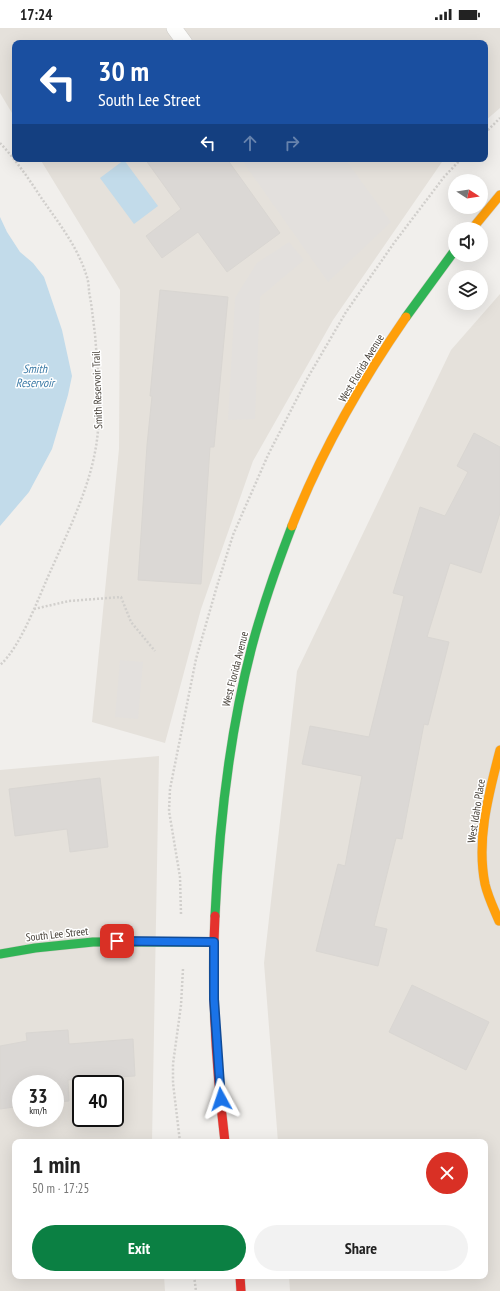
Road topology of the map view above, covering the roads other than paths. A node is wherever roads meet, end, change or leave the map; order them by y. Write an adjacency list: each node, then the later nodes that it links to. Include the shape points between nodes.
1 (174, 28): 2 (lane)
2 (183, 40)
3 (500, 195): 4 (street)
4 (478, 222)
5 (448, 259): 8 (street, West Florida Avenue, via 400,326 338,430 312,482 274,576 247,665 228,763 222,810)
6 (500, 750): 7 (street, West Idaho Place, via 483,834 482,863 484,879)
7 (499, 921)
8 (214, 942): 9 (street, South Lee Street, via 69,943); 10 (street, West Florida Avenue, via 214,1007)
9 (0, 954)
10 (225, 1139)
11 (240, 1279): 12 (street)
12 (241, 1291)

